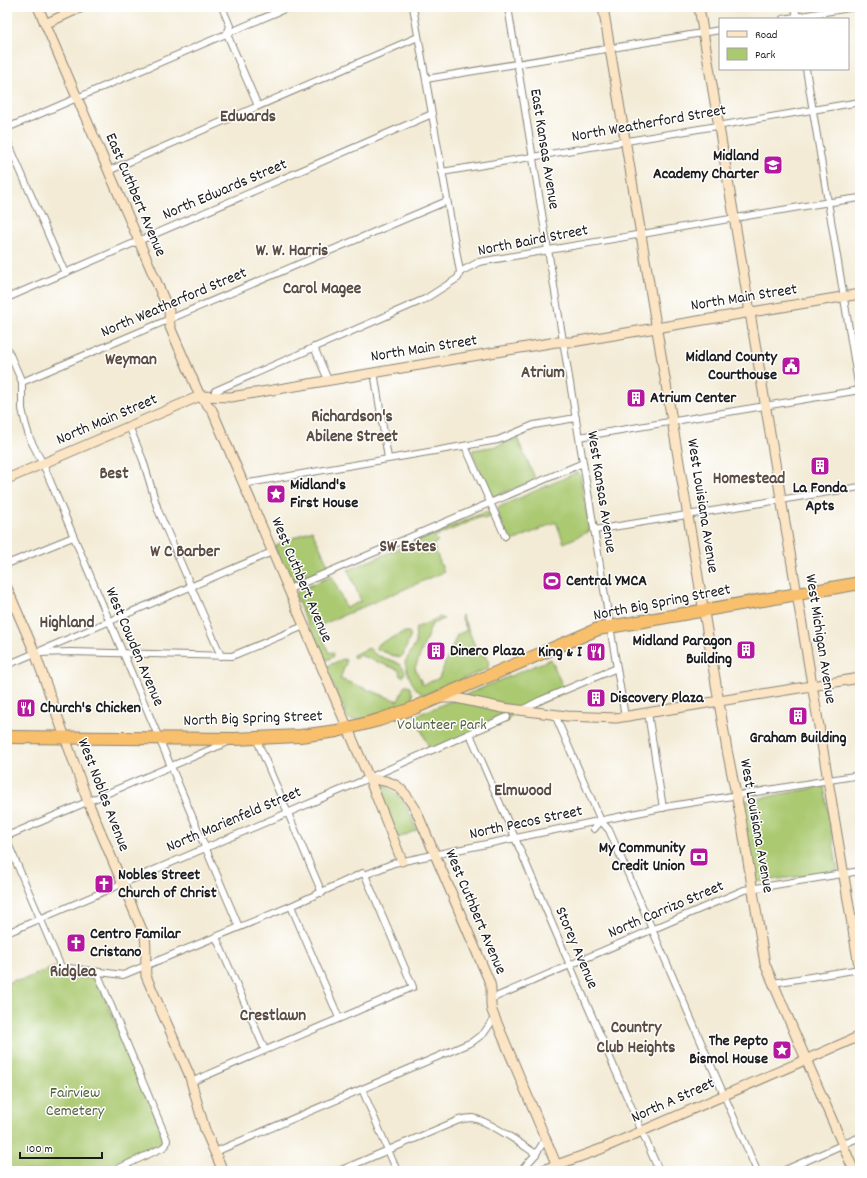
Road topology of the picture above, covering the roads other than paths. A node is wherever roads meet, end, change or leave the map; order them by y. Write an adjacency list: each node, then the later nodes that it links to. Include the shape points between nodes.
1 (38, 7): 12 (street, East Cuthbert Avenue)
2 (82, 7): 12 (street)
3 (222, 7): 15 (street, via 230,26)
4 (289, 7): 15 (street)
5 (413, 7): 16 (street)
6 (508, 7): 18 (street, East Kansas Avenue)
7 (603, 7): 17 (street, West Louisiana Avenue)
8 (699, 7): 14 (street, West Michigan Avenue)
9 (795, 7): 11 (street)
10 (855, 7): 11 (street)
11 (797, 18)
12 (45, 24): 21 (street, East Cuthbert Avenue)
13 (719, 30): 14 (street)
14 (703, 33): 17 (street); 26 (street, West Michigan Avenue)
15 (227, 34): 21 (street); 23 (street)
16 (418, 37): 20 (street); 23 (street)
17 (610, 48): 18 (street); 29 (street, West Louisiana Avenue)
18 (517, 64): 20 (street); 30 (street, East Kansas Avenue)
19 (806, 70): 24 (street)
20 (426, 79): 25 (street)
21 (77, 98): 27 (street); 31 (street, East Cuthbert Avenue)
22 (860, 102): 24 (street, North Weatherford Street)
23 (258, 106): 31 (street)
24 (813, 110): 26 (street, North Weatherford Street); 35 (street)
25 (432, 114): 32 (street); 38 (street, North Edwards Street)
26 (718, 126): 29 (street, North Weatherford Street); 36 (street, West Michigan Avenue)
27 (7, 128)
28 (7, 140): 41 (street)
29 (626, 141): 30 (street, North Weatherford Street); 37 (street, West Louisiana Avenue)
30 (532, 157): 32 (street, North Weatherford Street); 39 (street, East Kansas Avenue)
31 (108, 171): 38 (street, East Cuthbert Avenue)
32 (442, 172): 34 (street)
33 (860, 198): 35 (street, North Baird Street)
34 (448, 201): 40 (street); 46 (street, North Weatherford Street)
35 (828, 203): 36 (street, North Baird Street); 43 (street)
36 (735, 218): 37 (street, North Baird Street); 45 (street, West Michigan Avenue)
37 (641, 234): 39 (street, North Baird Street); 47 (street, West Louisiana Avenue)
38 (139, 241): 41 (street, North Edwards Street); 46 (street, East Cuthbert Avenue, via 169,311)
39 (548, 250): 40 (street, North Baird Street, via 479,262); 48 (street, East Kansas Avenue)
40 (460, 272): 49 (street, North Baird Street, via 458,278 425,299)
41 (65, 273): 44 (street, North Edwards Street)
42 (860, 294): 43 (street, North Main Street)
43 (843, 296): 45 (street, North Main Street); 55 (street)
44 (7, 298)
45 (750, 312): 47 (street, North Main Street); 57 (street, West Michigan Avenue)
46 (169, 319): 53 (street, North Weatherford Street); 56 (street, East Cuthbert Avenue, via 170,327)
47 (657, 328): 48 (street, North Main Street); 59 (street, West Louisiana Avenue)
48 (563, 342): 51 (street, North Main Street); 58 (street, West Kansas Avenue)
49 (314, 347): 52 (street); 54 (street, North Baird Street)
50 (7, 348): 53 (street)
51 (374, 372): 52 (street, North Main Street); 63 (street)
52 (328, 380): 56 (street, North Main Street, via 231,397)
53 (22, 382): 65 (street, West Cowden Avenue, via 22,409 26,426)
54 (215, 391)
55 (860, 392): 57 (street)
56 (200, 396): 60 (street, North Main Street); 67 (street, West Cuthbert Avenue, via 212,410)
57 (766, 406): 59 (street); 69 (street, West Michigan Avenue)
58 (576, 418): 61 (street, West Kansas Avenue); 62 (street, via 534,425 498,440)
59 (672, 422): 61 (street); 71 (street, West Louisiana Avenue)
60 (129, 426): 65 (street, North Main Street); 78 (street, via 143,460 158,510)
61 (579, 437): 64 (street, West Kansas Avenue)
62 (465, 446): 63 (street); 70 (street)
63 (388, 458): 67 (street)
64 (583, 463): 70 (street); 72 (street, West Kansas Avenue)
65 (43, 464): 66 (street, North Main Street); 74 (street, West Cowden Avenue)
66 (7, 479)
67 (243, 484): 75 (street, West Cuthbert Avenue)
68 (860, 487): 69 (street)
69 (782, 500): 71 (street); 81 (street, West Michigan Avenue)
70 (490, 503): 73 (street); 80 (street)
71 (688, 515): 72 (street); 82 (street, West Louisiana Avenue)
72 (594, 530): 85 (street, West Kansas Avenue)
73 (505, 536)
74 (73, 537): 76 (street); 83 (street, West Cowden Avenue)
75 (272, 552): 78 (street); 80 (street, West Cuthbert Avenue)
76 (7, 564)
77 (860, 583): 81 (highway, North Big Spring Street)
78 (191, 587): 83 (street); 88 (street)
79 (7, 588): 86 (street, West Nobles Avenue)
80 (288, 589): 84 (street, West Cuthbert Avenue)
81 (797, 594): 82 (highway, North Big Spring Street); 92 (street, West Michigan Avenue)
82 (704, 610): 85 (highway, North Big Spring Street); 94 (street, West Louisiana Avenue)
83 (109, 622): 86 (street); 87 (street, West Cowden Avenue)
84 (304, 626): 88 (street, via 232,656); 100 (street, West Cuthbert Avenue)
85 (610, 627): 90 (street, West Kansas Avenue); 93 (highway, North Big Spring Street, via 598,629)
86 (35, 653): 87 (street); 89 (street); 103 (street, West Nobles Avenue)
87 (123, 654): 88 (street); 104 (street, West Cowden Avenue)
88 (221, 656)
89 (7, 665)
90 (617, 668): 95 (street, via 539,700); 99 (street, West Kansas Avenue)
91 (860, 678): 92 (street)
92 (812, 686): 94 (street); 110 (street, West Michigan Avenue)
93 (438, 698): 95 (street, via 456,698); 100 (highway, North Big Spring Street)
94 (719, 702): 96 (street); 111 (street, West Louisiana Avenue)
95 (522, 710): 97 (street)
96 (648, 714): 99 (street); 113 (street)
97 (555, 715): 99 (street); 115 (street)
98 (507, 717): 101 (street, North Marienfeld Street)
99 (625, 717)
100 (348, 729): 105 (highway, North Big Spring Street, via 300,736); 109 (street, West Cuthbert Avenue)
101 (470, 734): 109 (street, North Marienfeld Street); 118 (street, Storey Avenue)
102 (7, 737): 103 (highway, North Big Spring Street)
103 (65, 737): 104 (highway, North Big Spring Street); 112 (street, West Nobles Avenue)
104 (158, 738): 106 (highway, North Big Spring Street); 107 (street, West Cowden Avenue)
105 (256, 738): 106 (highway, North Big Spring Street); 114 (street)
106 (235, 739): 107 (street)
107 (170, 766): 112 (street); 120 (street, West Cowden Avenue)
108 (860, 775): 110 (street, North Pecos Street)
109 (366, 779): 114 (street, North Marienfeld Street); 121 (street, West Cuthbert Avenue, via 388,781 401,788 415,808); 122 (street, West Cuthbert Avenue)
110 (828, 780): 111 (street, North Pecos Street); 124 (street, West Michigan Avenue)
111 (736, 796): 113 (street, North Pecos Street); 127 (street, West Louisiana Avenue)
112 (88, 802): 117 (street); 126 (street, West Nobles Avenue)
113 (664, 808): 115 (street, North Pecos Street)
114 (288, 813): 120 (street, North Marienfeld Street); 128 (street)
115 (601, 821): 116 (street); 118 (street, North Pecos Street); 132 (street, via 609,830)
116 (594, 829)
117 (7, 836)
118 (515, 838): 121 (street, North Pecos Street); 136 (street, Storey Avenue)
119 (7, 841): 130 (street)
120 (205, 848): 126 (street, North Marienfeld Street); 131 (street, West Cowden Avenue)
121 (434, 855): 122 (street, North Pecos Street); 140 (street, West Cuthbert Avenue, via 490,983)
122 (402, 861): 125 (street, North Pecos Street)
123 (860, 871): 124 (street, North Carrizo Street)
124 (843, 874): 127 (street, North Carrizo Street); 137 (street, West Michigan Avenue)
125 (365, 875): 128 (street, North Pecos Street); 142 (street, via 413,987)
126 (123, 884): 130 (street, North Marienfeld Street); 135 (street, West Nobles Avenue, via 145,937)
127 (753, 889): 132 (street, North Carrizo Street, via 744,890); 139 (street, West Louisiana Avenue, via 765,964)
128 (322, 893): 129 (street, North Pecos Street)
129 (291, 906): 131 (street, North Pecos Street); 142 (street)
130 (41, 919): 133 (street, North Marienfeld Street); 138 (street, North Pecos Street, via 61,967)
131 (239, 928): 134 (street, North Pecos Street)
132 (652, 930): 136 (street, North Carrizo Street); 148 (street)
133 (7, 933)
134 (216, 936): 135 (street, North Pecos Street); 144 (street)
135 (145, 966): 138 (street, North Pecos Street, via 123,975); 146 (street, West Nobles Avenue, via 146,976)
136 (570, 966): 140 (street, North Carrizo Street); 149 (street, Storey Avenue)
137 (860, 970): 139 (street)
138 (98, 972): 157 (street, via 167,1140 162,1148)
139 (773, 983): 145 (street, West Louisiana Avenue)
140 (491, 999): 141 (street, West Cuthbert Avenue)
141 (495, 1017): 147 (street, via 484,1033 472,1042); 151 (street, West Cuthbert Avenue)
142 (339, 1018): 144 (street)
143 (860, 1036): 145 (street, North A Street)
144 (265, 1050): 146 (street)
145 (806, 1059): 148 (street, North A Street); 152 (street, West Louisiana Avenue)
146 (191, 1082): 154 (street, West Nobles Avenue, via 205,1130)
147 (362, 1089): 153 (street); 154 (street)
148 (724, 1095): 149 (street, North A Street); 164 (street)
149 (642, 1131): 156 (street, North A Street); 163 (street, Storey Avenue)
150 (860, 1137): 152 (street)
151 (546, 1138): 155 (street); 156 (street, West Cuthbert Avenue)
152 (843, 1145): 165 (street); 166 (street, West Louisiana Avenue)
153 (388, 1150): 155 (street, via 459,1120 473,1118); 159 (street); 160 (street)
154 (215, 1152): 158 (street, West Nobles Avenue)
155 (536, 1154): 161 (street)
156 (558, 1168): 162 (street, North A Street)
157 (112, 1171)
158 (223, 1171)
159 (339, 1171)
160 (397, 1171)
161 (520, 1171)
162 (540, 1171)
163 (659, 1171)
164 (757, 1171)
165 (783, 1171)
166 (854, 1171)

